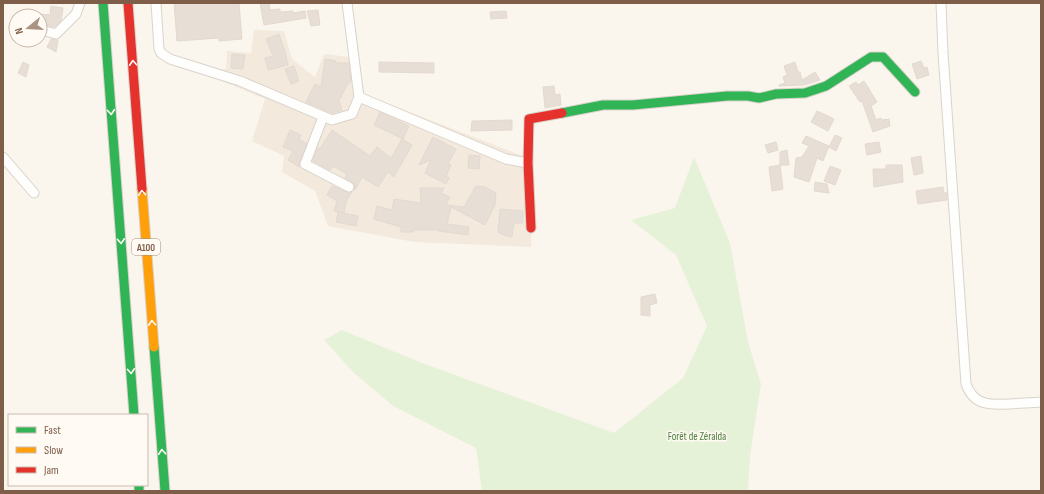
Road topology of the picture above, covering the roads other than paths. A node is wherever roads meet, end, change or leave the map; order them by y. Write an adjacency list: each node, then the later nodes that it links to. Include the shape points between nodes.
1 (80, 3): 7 (street, via 76,14 56,34)
2 (103, 3): 17 (main road, A100 / A100, one-way to 17)
3 (128, 3): 18 (main road, A100, one-way to 3)
4 (156, 3): 10 (street, via 161,53 170,59 240,82)
5 (346, 3): 9 (street)
6 (941, 3): 16 (street, via 966,384 971,394 984,404)
7 (48, 31)
8 (915, 92): 12 (main road, via 883,57 871,57 826,86 805,92 759,98 727,96 633,105 603,105 529,119)
9 (359, 97): 10 (street, via 352,114 332,120); 12 (street, via 506,159)
10 (323, 117): 13 (street, via 305,164)
11 (3, 157): 14 (street)
12 (528, 163): 15 (main road)
13 (349, 188)
14 (34, 192)
15 (531, 228)
16 (1041, 402)
17 (134, 414)
18 (165, 491)

